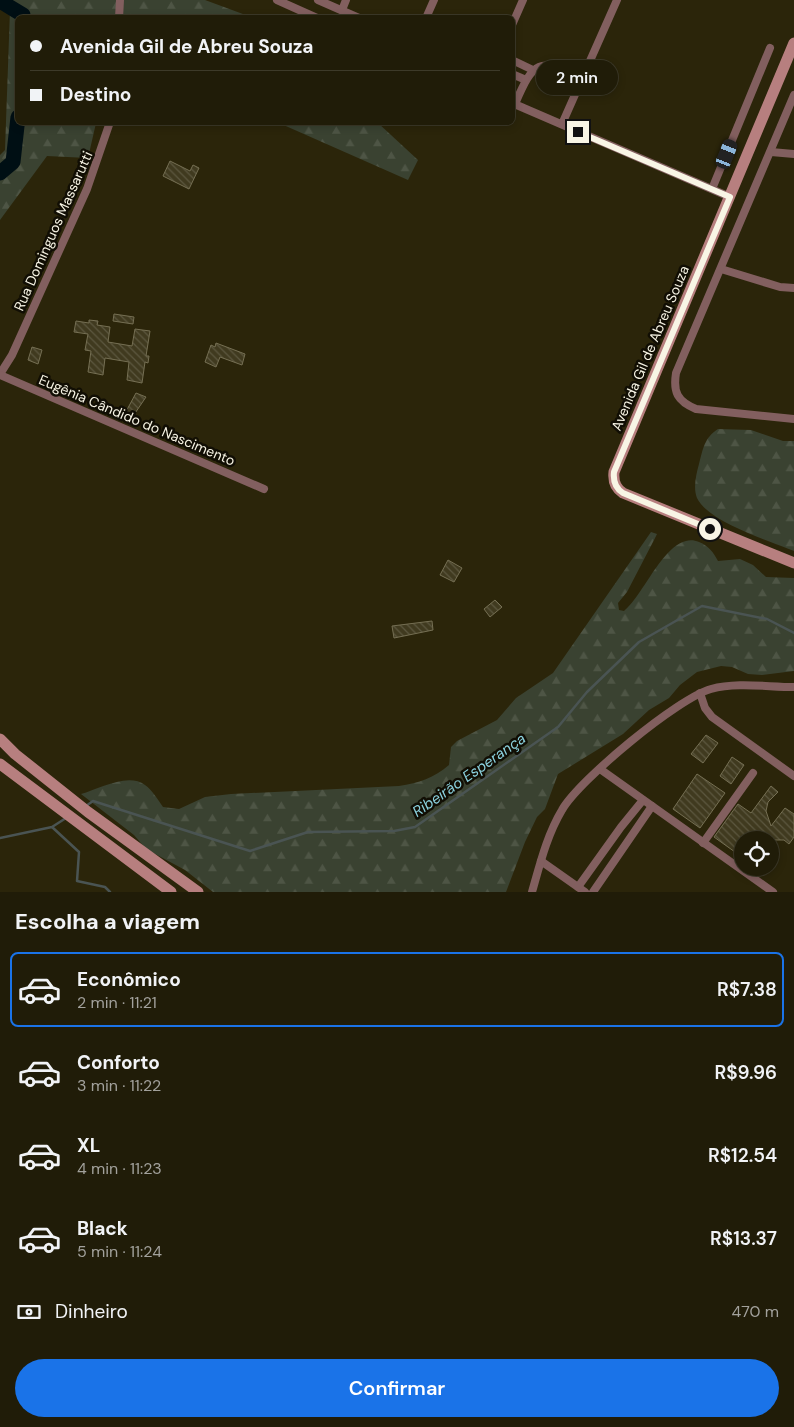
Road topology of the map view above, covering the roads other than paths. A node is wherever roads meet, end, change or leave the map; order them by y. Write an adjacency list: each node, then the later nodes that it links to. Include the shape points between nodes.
1 (120, 0): 9 (street)
2 (277, 0): 10 (street)
3 (318, 0): 8 (street)
4 (346, 0): 8 (street)
5 (434, 0): 12 (street)
6 (524, 0): 13 (street)
7 (617, 0): 20 (street)
8 (342, 10): 11 (street)
9 (119, 15)
10 (310, 15)
11 (353, 15)
12 (427, 15)
13 (515, 19)
14 (794, 43): 29 (street, Avenida Gil de Abreu Souza)
15 (770, 48): 28 (street)
16 (515, 61): 17 (street)
17 (533, 70): 19 (street); 20 (street, via 545,65 559,67)
18 (515, 75): 19 (street)
19 (526, 80): 22 (street)
20 (581, 80): 24 (street)
21 (794, 95): 26 (street)
22 (515, 102)
23 (515, 104): 24 (street)
24 (562, 124): 28 (street)
25 (109, 125): 32 (street, Rua Dominguos Massarutti, via 87,189)
26 (770, 152): 27 (street); 30 (street)
27 (794, 154)
28 (712, 189): 29 (street)
29 (730, 197): 35 (street, Avenida Gil de Abreu Souza, via 613,479 623,493)
30 (720, 269): 31 (street, via 780,287); 33 (street, via 676,373 676,396 696,409)
31 (794, 288)
32 (0, 375): 34 (street, Eugênia Cândido do Nascimento)
33 (794, 420)
34 (264, 489)
35 (794, 563)
36 (794, 687): 37 (street, via 733,686)
37 (700, 693): 40 (street, via 672,709); 42 (street, via 712,717)
38 (0, 739): 49 (street, via 88,812)
39 (0, 764): 48 (street)
40 (600, 769): 43 (street); 46 (street, via 563,808)
41 (753, 773): 45 (street)
42 (794, 776)
43 (643, 800): 44 (street); 47 (street, via 621,827)
44 (652, 806): 45 (street); 51 (street)
45 (703, 842): 52 (street)
46 (541, 861): 47 (street); 50 (street)
47 (582, 890)
48 (171, 892)
49 (198, 892)
50 (532, 892)
51 (592, 892)
52 (774, 892)

